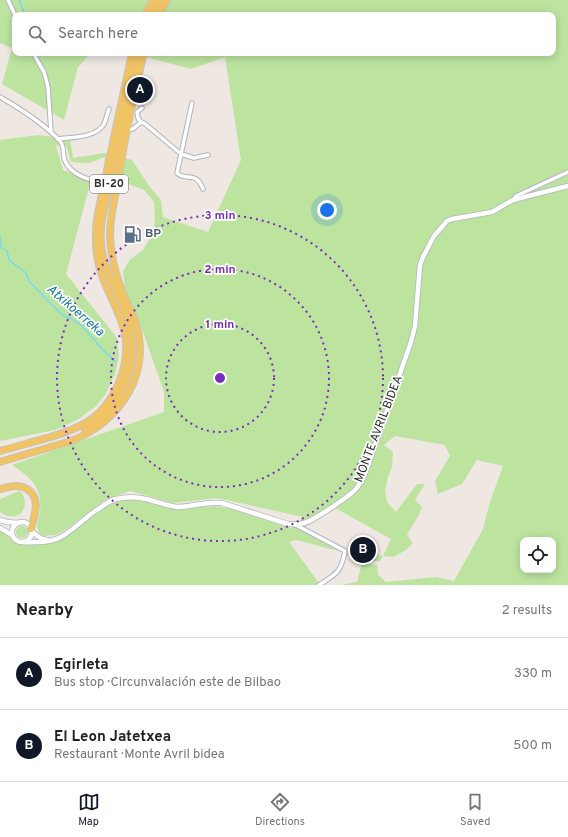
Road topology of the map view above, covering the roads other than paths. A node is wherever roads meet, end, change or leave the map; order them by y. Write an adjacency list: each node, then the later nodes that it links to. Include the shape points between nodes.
1 (8, 0): 5 (street)
2 (153, 0): 6 (main road)
3 (160, 0): 7 (main road)
4 (167, 0): 8 (main road)
5 (14, 12)
6 (147, 12)
7 (154, 12)
8 (161, 12)
9 (35, 56): 19 (street, via 44,72 48,87)
10 (131, 56): 24 (main road, BI-20)
11 (137, 56): 29 (main road, BI-20, via 100,235 104,265 131,332 130,370 120,397 98,421 81,433)
12 (143, 56): 18 (main road)
13 (0, 97): 19 (street)
14 (192, 102): 21 (street)
15 (140, 107): 17 (street, via 137,112)
16 (109, 109): 20 (street, via 104,124 97,131)
17 (141, 122): 18 (street, via 133,129); 21 (street)
18 (127, 130): 32 (main road, via 110,234 120,287 139,336 139,362 133,384 127,398 99,427 71,441)
19 (51, 132): 20 (street)
20 (58, 139): 24 (street, via 62,144 65,161 71,168 80,176)
21 (181, 154): 22 (street, via 194,158); 26 (street, via 177,173 196,178)
22 (208, 155)
23 (568, 172): 27 (street, via 516,196)
24 (104, 182): 28 (main road, BI-20, via 96,221 96,249 101,272 119,314 126,339 123,369 116,390 100,412 72,430)
25 (568, 186): 27 (street, MONTE AVRIL BIDEA)
26 (203, 189)
27 (513, 200): 38 (street, MONTE AVRIL BIDEA, via 492,212 452,219 434,236 420,265 416,326 361,482 354,491 314,519)
28 (34, 442): 30 (main road); 31 (main road, BI-20)
29 (40, 447): 32 (main road); 33 (main road, BI-20)
30 (0, 448)
31 (0, 451)
32 (28, 454): 34 (main road)
33 (0, 458)
34 (0, 462)
35 (0, 489): 40 (main road, via 19,486 33,495 36,510)
36 (0, 520): 37 (street)
37 (18, 523): 40 (street, via 26,523); 41 (street, via 13,528)
38 (296, 525): 42 (street, via 222,503 176,507 129,497 107,503 68,534); 44 (street, via 345,551 343,566)
39 (0, 528): 41 (street)
40 (31, 531): 42 (street, via 42,539); 43 (street, via 29,539)
41 (12, 535): 43 (street, via 15,540)
42 (51, 541): 43 (street)
43 (22, 542)
44 (319, 585)

